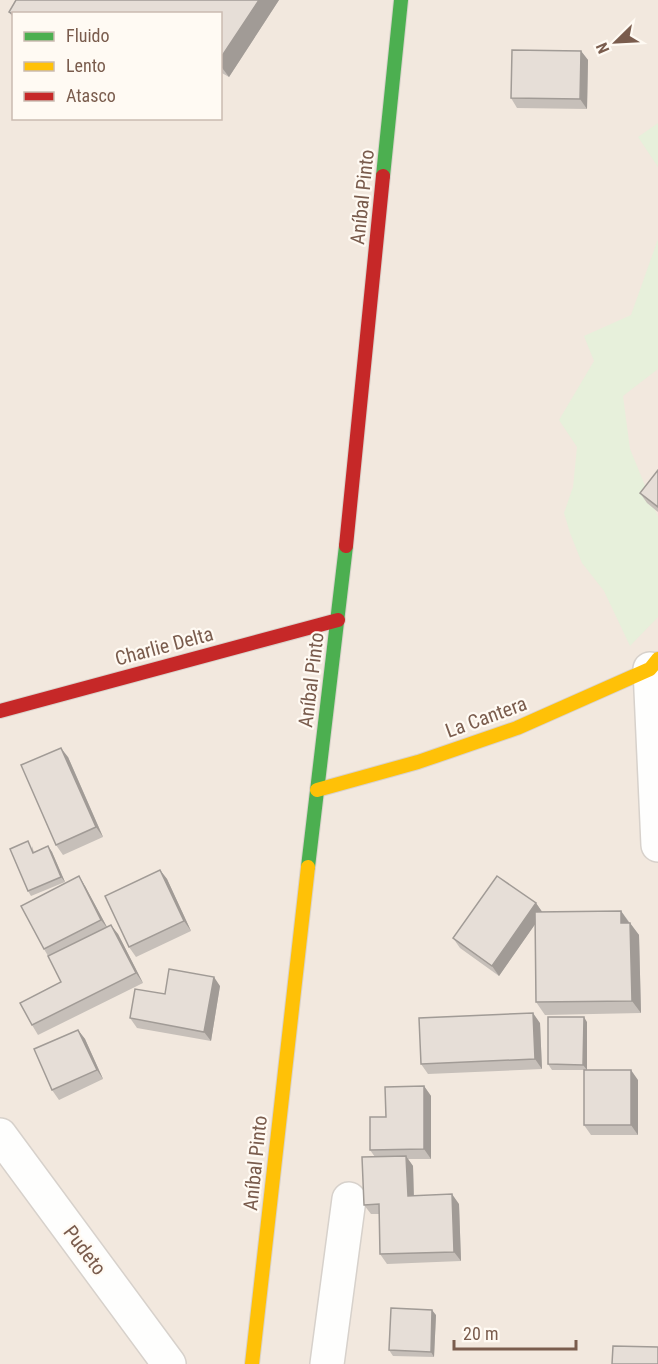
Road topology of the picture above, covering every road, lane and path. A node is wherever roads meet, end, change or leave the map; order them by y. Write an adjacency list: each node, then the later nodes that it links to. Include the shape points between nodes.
1 (401, 0): 2 (main road, Aníbal Pinto)
2 (338, 620): 4 (main road, Charlie Delta); 5 (main road, Aníbal Pinto)
3 (654, 664): 5 (main road, La Cantera, via 517,728 418,762); 6 (street)
4 (0, 711)
5 (316, 790): 10 (main road, Aníbal Pinto)
6 (658, 845)
7 (0, 1135): 9 (street, Pudeto)
8 (349, 1199): 11 (street)
9 (170, 1364)
10 (252, 1364)
11 (327, 1364)

